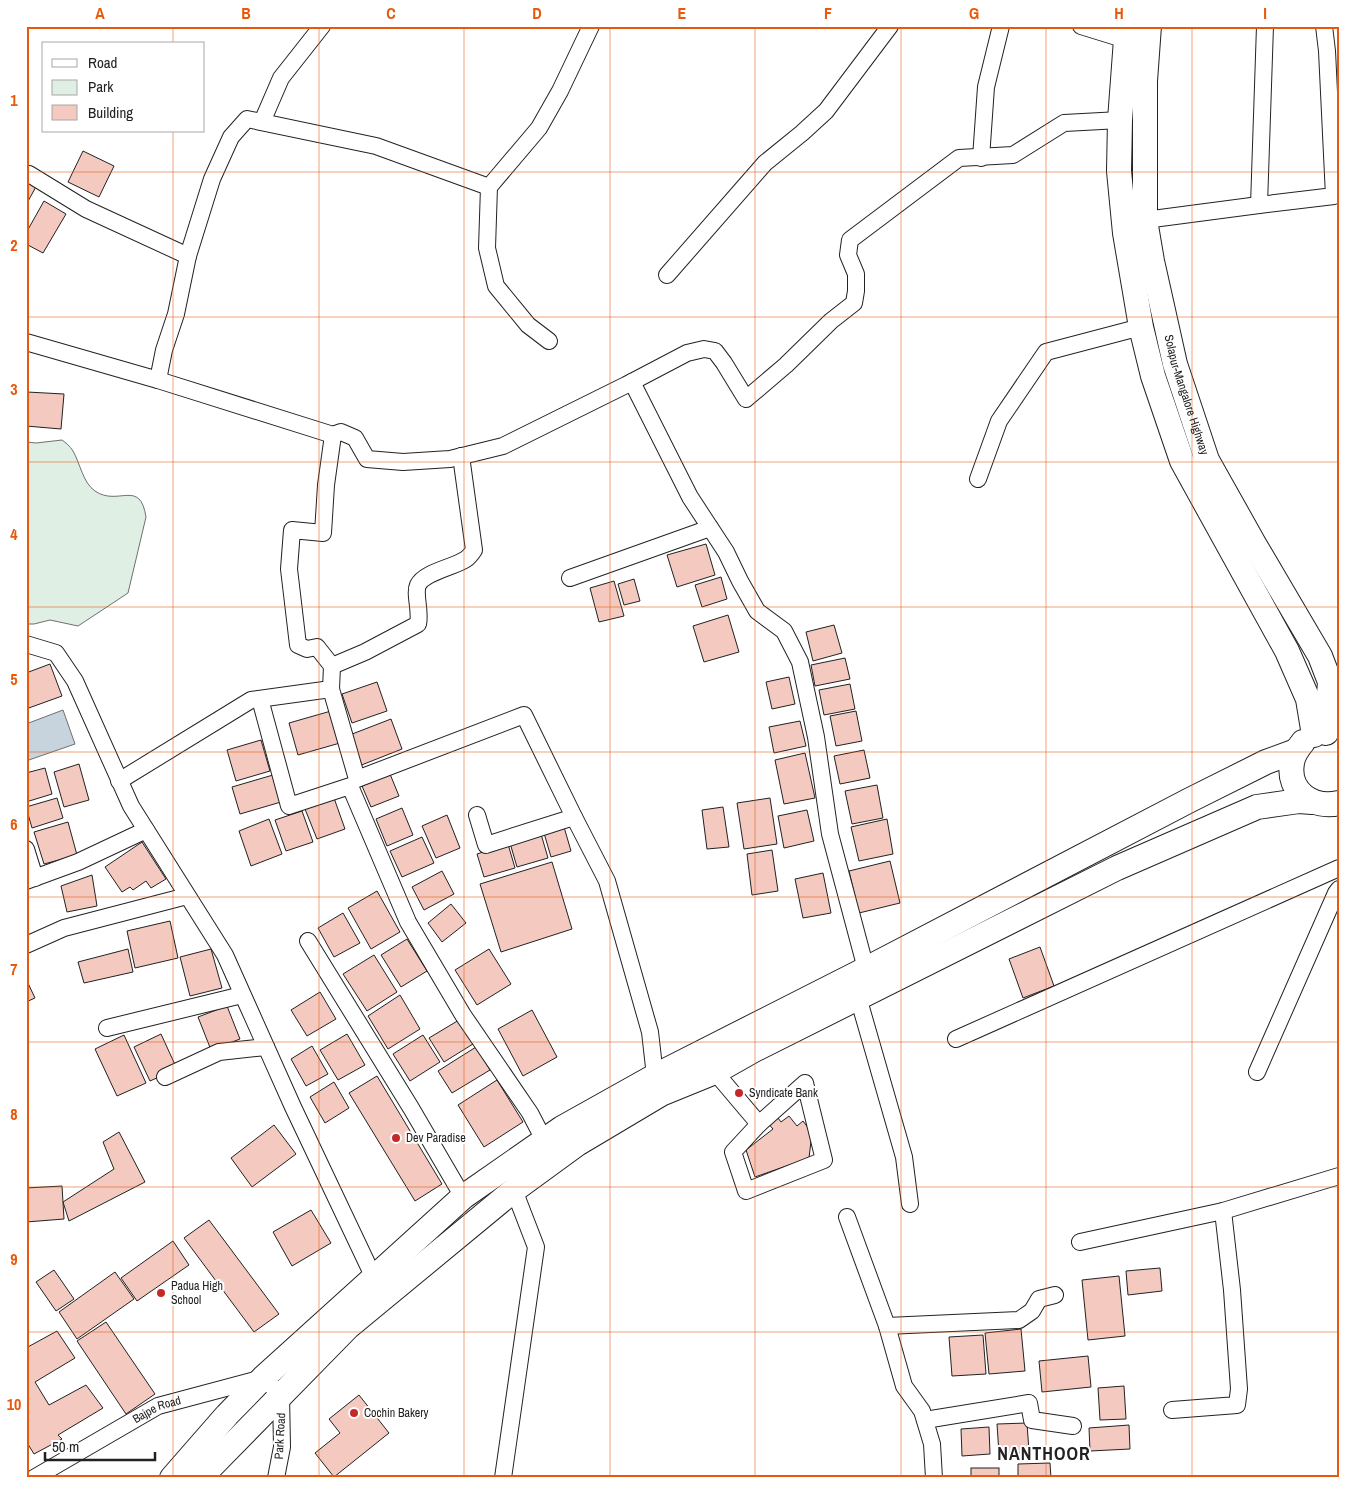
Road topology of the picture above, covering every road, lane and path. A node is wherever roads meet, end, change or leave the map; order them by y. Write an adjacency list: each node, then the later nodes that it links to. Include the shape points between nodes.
1 (322, 26): 10 (street, via 282,78)
2 (592, 26): 13 (street, via 539,128)
3 (890, 26): 17 (street, via 826,111 765,163)
4 (1001, 26): 11 (street, via 986,87)
5 (1081, 26): 8 (street)
6 (1265, 26): 14 (street)
7 (1324, 26): 14 (street, via 1334,196)
8 (1137, 35): 9 (highway); 15 (highway, Solapur-Mangalore Highway, via 1145,81)
9 (1120, 120): 11 (street, via 1064,123 1013,155); 18 (highway, via 1125,233)
10 (262, 122): 13 (street, via 376,146); 16 (street, via 246,119 231,137 212,179)
11 (980, 158): 22 (street, via 959,158 850,240 848,255 856,274 854,303 746,399 714,351 704,349 687,353)
12 (29, 174): 16 (street, via 86,209)
13 (489, 187): 19 (street, via 488,248 496,286 528,325)
14 (1259, 205): 15 (street)
15 (1144, 220): 32 (highway, Solapur-Mangalore Highway, via 1175,364 1207,460 1320,656 1330,682)
16 (188, 256): 21 (street)
17 (667, 276)
18 (1141, 327): 25 (street, via 1046,352 999,421); 32 (highway, via 1182,461 1287,651 1308,699)
19 (549, 341)
20 (26, 342): 21 (street)
21 (158, 380): 23 (street)
22 (632, 382): 24 (street, via 503,446); 26 (street, via 690,497)
23 (332, 435): 24 (street, via 341,432 355,438 367,458 403,462); 29 (street, via 324,533 292,530 290,568 298,645 307,649 317,647)
24 (461, 456): 29 (street, via 474,550 467,559 424,578 418,585 418,624)
25 (978, 479)
26 (710, 528): 27 (street); 47 (street, via 757,611 784,631 800,662 816,737 830,834)
27 (570, 578)
28 (26, 644): 34 (street, via 56,653 75,681)
29 (332, 666): 30 (street)
30 (331, 689): 31 (street); 38 (street, via 357,779 524,715)
31 (260, 699): 34 (street, via 252,700); 58 (street, via 289,806 350,786 408,922 463,1015 530,1113)
32 (1331, 734): 33 (highway, via 1304,742)
33 (1296, 751): 35 (highway, via 1292,762 1295,785); 47 (highway, via 1266,762 1190,800)
34 (119, 781): 39 (street)
35 (1312, 802): 36 (highway); 49 (highway, via 1257,808 1117,868)
36 (1339, 803)
37 (477, 815): 38 (street, via 486,844)
38 (574, 817): 55 (street, via 607,881 650,1032)
39 (146, 830): 42 (street, via 78,862); 44 (street)
40 (26, 850): 42 (street)
41 (1339, 868): 51 (street)
42 (31, 879)
43 (1339, 889): 54 (street)
44 (187, 896): 46 (street, via 64,928); 48 (street, via 225,955)
45 (308, 941): 61 (street)
46 (26, 945)
47 (866, 969): 55 (highway)
48 (242, 995): 50 (street); 52 (street)
49 (858, 997): 53 (highway); 62 (street, via 904,1157)
50 (108, 1028)
51 (956, 1039)
52 (266, 1047): 56 (street, via 219,1052); 66 (street)
53 (715, 1072): 57 (street); 60 (highway, via 661,1094 577,1144)
54 (1257, 1072)
55 (655, 1076): 58 (highway)
56 (165, 1077)
57 (759, 1124): 57 (street, via 805,1083 824,1160 746,1191 733,1152)
58 (544, 1140): 61 (highway)
59 (1339, 1176): 63 (street)
60 (514, 1190): 70 (highway, via 348,1327); 78 (street, via 536,1248)
61 (463, 1197): 66 (highway)
62 (910, 1204)
63 (1223, 1211): 65 (street); 71 (street, via 1233,1300 1239,1390 1237,1405)
64 (847, 1218): 68 (street)
65 (1080, 1242)
66 (374, 1278): 69 (highway)
67 (1055, 1295): 68 (street, via 1039,1299 1032,1311 1019,1320)
68 (887, 1326): 72 (street, via 904,1386)
69 (263, 1378): 70 (street); 74 (street, Bajpe Road, via 158,1406); 75 (highway)
70 (281, 1394): 76 (highway); 77 (street, Park Road, via 282,1447)
71 (1172, 1410)
72 (925, 1420): 73 (street, via 1029,1403 1032,1420); 79 (street, via 932,1444)
73 (1073, 1426)
74 (34, 1478)
75 (172, 1478)
76 (200, 1478)
77 (276, 1478)
78 (503, 1478)
79 (934, 1478)

